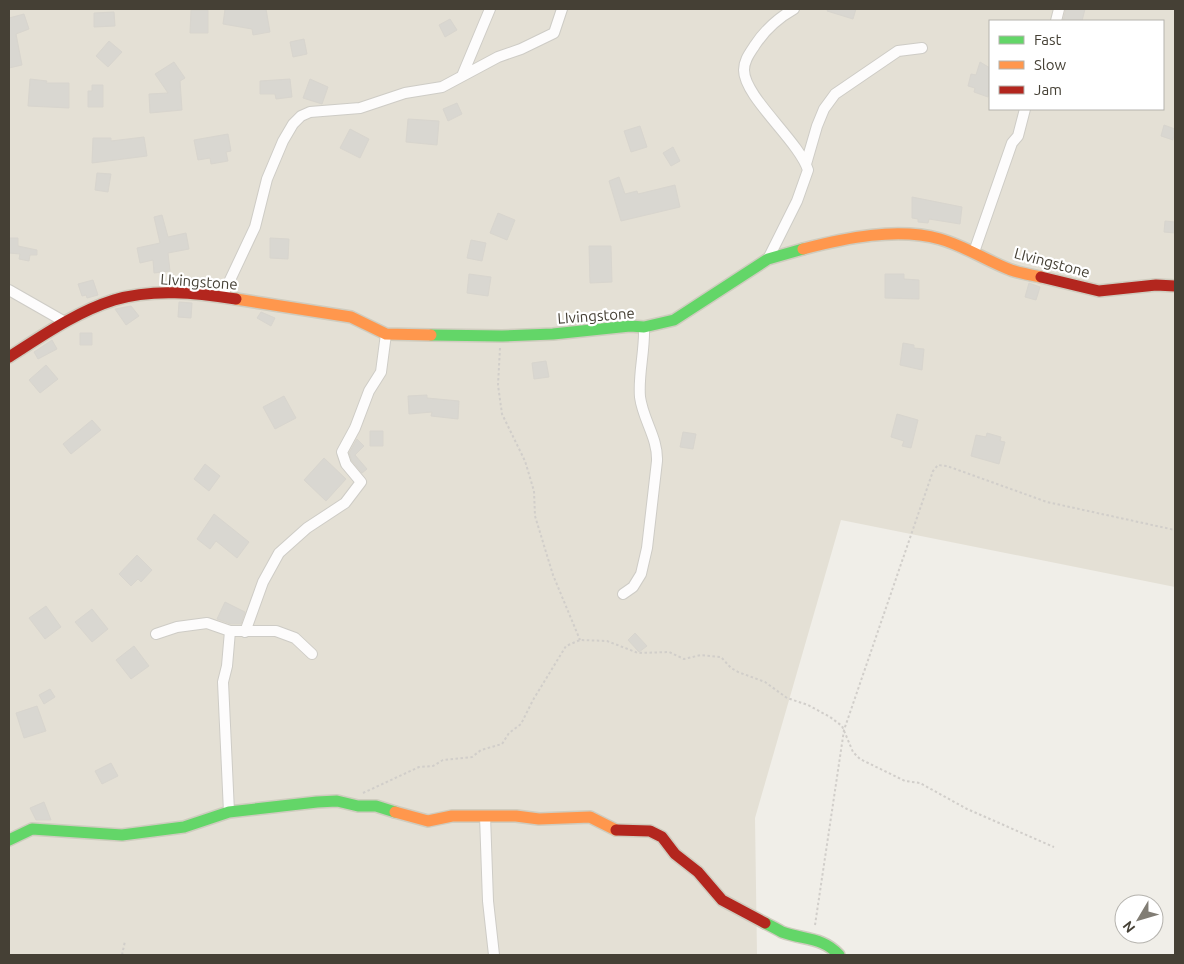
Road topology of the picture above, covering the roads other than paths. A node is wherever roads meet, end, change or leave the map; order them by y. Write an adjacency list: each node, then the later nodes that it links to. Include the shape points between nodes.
1 (490, 9): 5 (street)
2 (562, 9): 5 (street, via 554,33)
3 (794, 9): 7 (street, via 779,18 759,40 749,54 744,71 749,86)
4 (922, 48): 7 (street, via 898,51 835,94 817,126)
5 (462, 76): 12 (street, via 442,87 405,93 360,108 310,112 301,116 293,124 267,179 255,227)
6 (1025, 110): 8 (street)
7 (806, 164): 9 (street, via 808,170 804,186)
8 (974, 252): 9 (street, LIvingstone, via 928,236 896,234 826,244); 10 (street, LIvingstone, via 1011,270 1099,291 1154,284)
9 (768, 259): 14 (street, LIvingstone, via 674,320)
10 (1175, 286)
11 (9, 290): 13 (street)
12 (222, 298): 13 (street, LIvingstone, via 162,292 114,300); 15 (street, LIvingstone, via 351,317)
13 (65, 322): 16 (street, LIvingstone)
14 (644, 327): 15 (street, LIvingstone, via 502,336); 17 (street, via 640,396 658,448 657,466 641,574)
15 (386, 334): 19 (street, via 381,372 342,452 346,464 361,482 358,489 345,504 307,528 278,553 263,582)
16 (9, 357)
17 (623, 594)
18 (230, 631): 19 (street); 20 (street, via 207,623); 22 (street, via 228,666 223,682)
19 (245, 632): 21 (street, via 276,631 295,638)
20 (156, 634)
21 (312, 654)
22 (229, 812): 23 (street, via 337,801 399,811 428,820); 24 (street, via 184,827 122,835 32,829)
23 (485, 816): 25 (street); 26 (street, via 590,817 618,831 650,831 662,837 722,900 783,932 814,938)
24 (9, 840)
25 (494, 955)
26 (839, 955)

